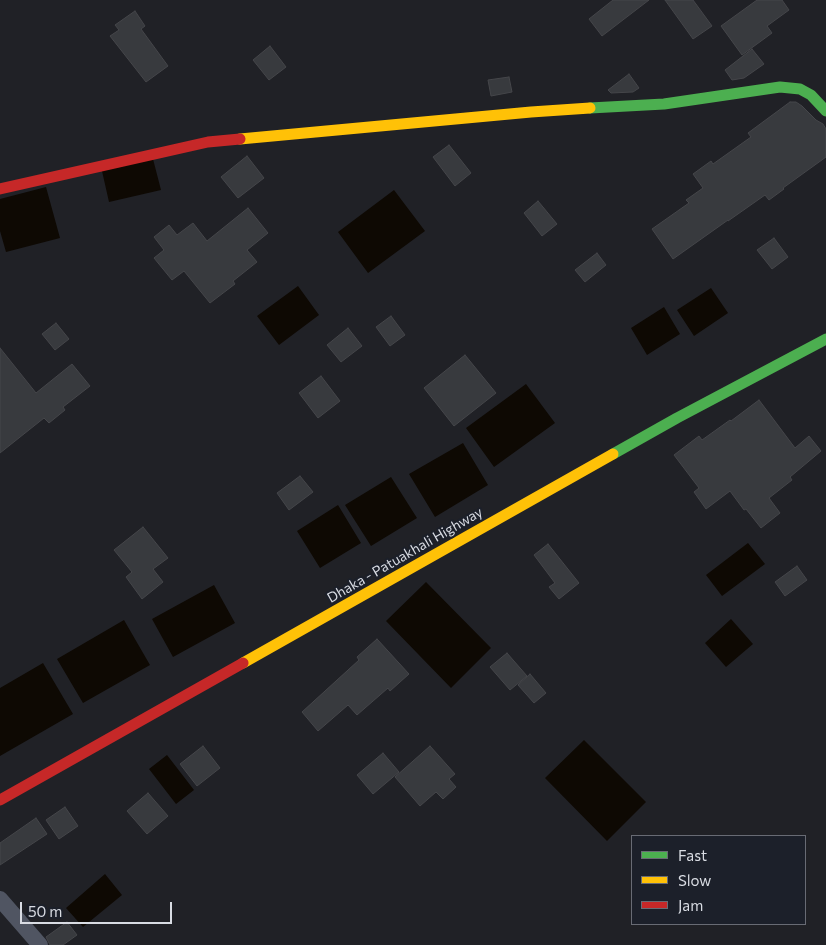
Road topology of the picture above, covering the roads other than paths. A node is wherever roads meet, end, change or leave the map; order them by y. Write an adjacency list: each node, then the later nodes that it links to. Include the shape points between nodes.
1 (826, 111): 2 (main road, via 800,88 780,86 664,104 521,113 208,142)
2 (0, 188)
3 (826, 339): 4 (main road, Dhaka - Patuakhali Highway, via 677,418)
4 (0, 800)
5 (0, 899): 6 (street)
6 (40, 945)

